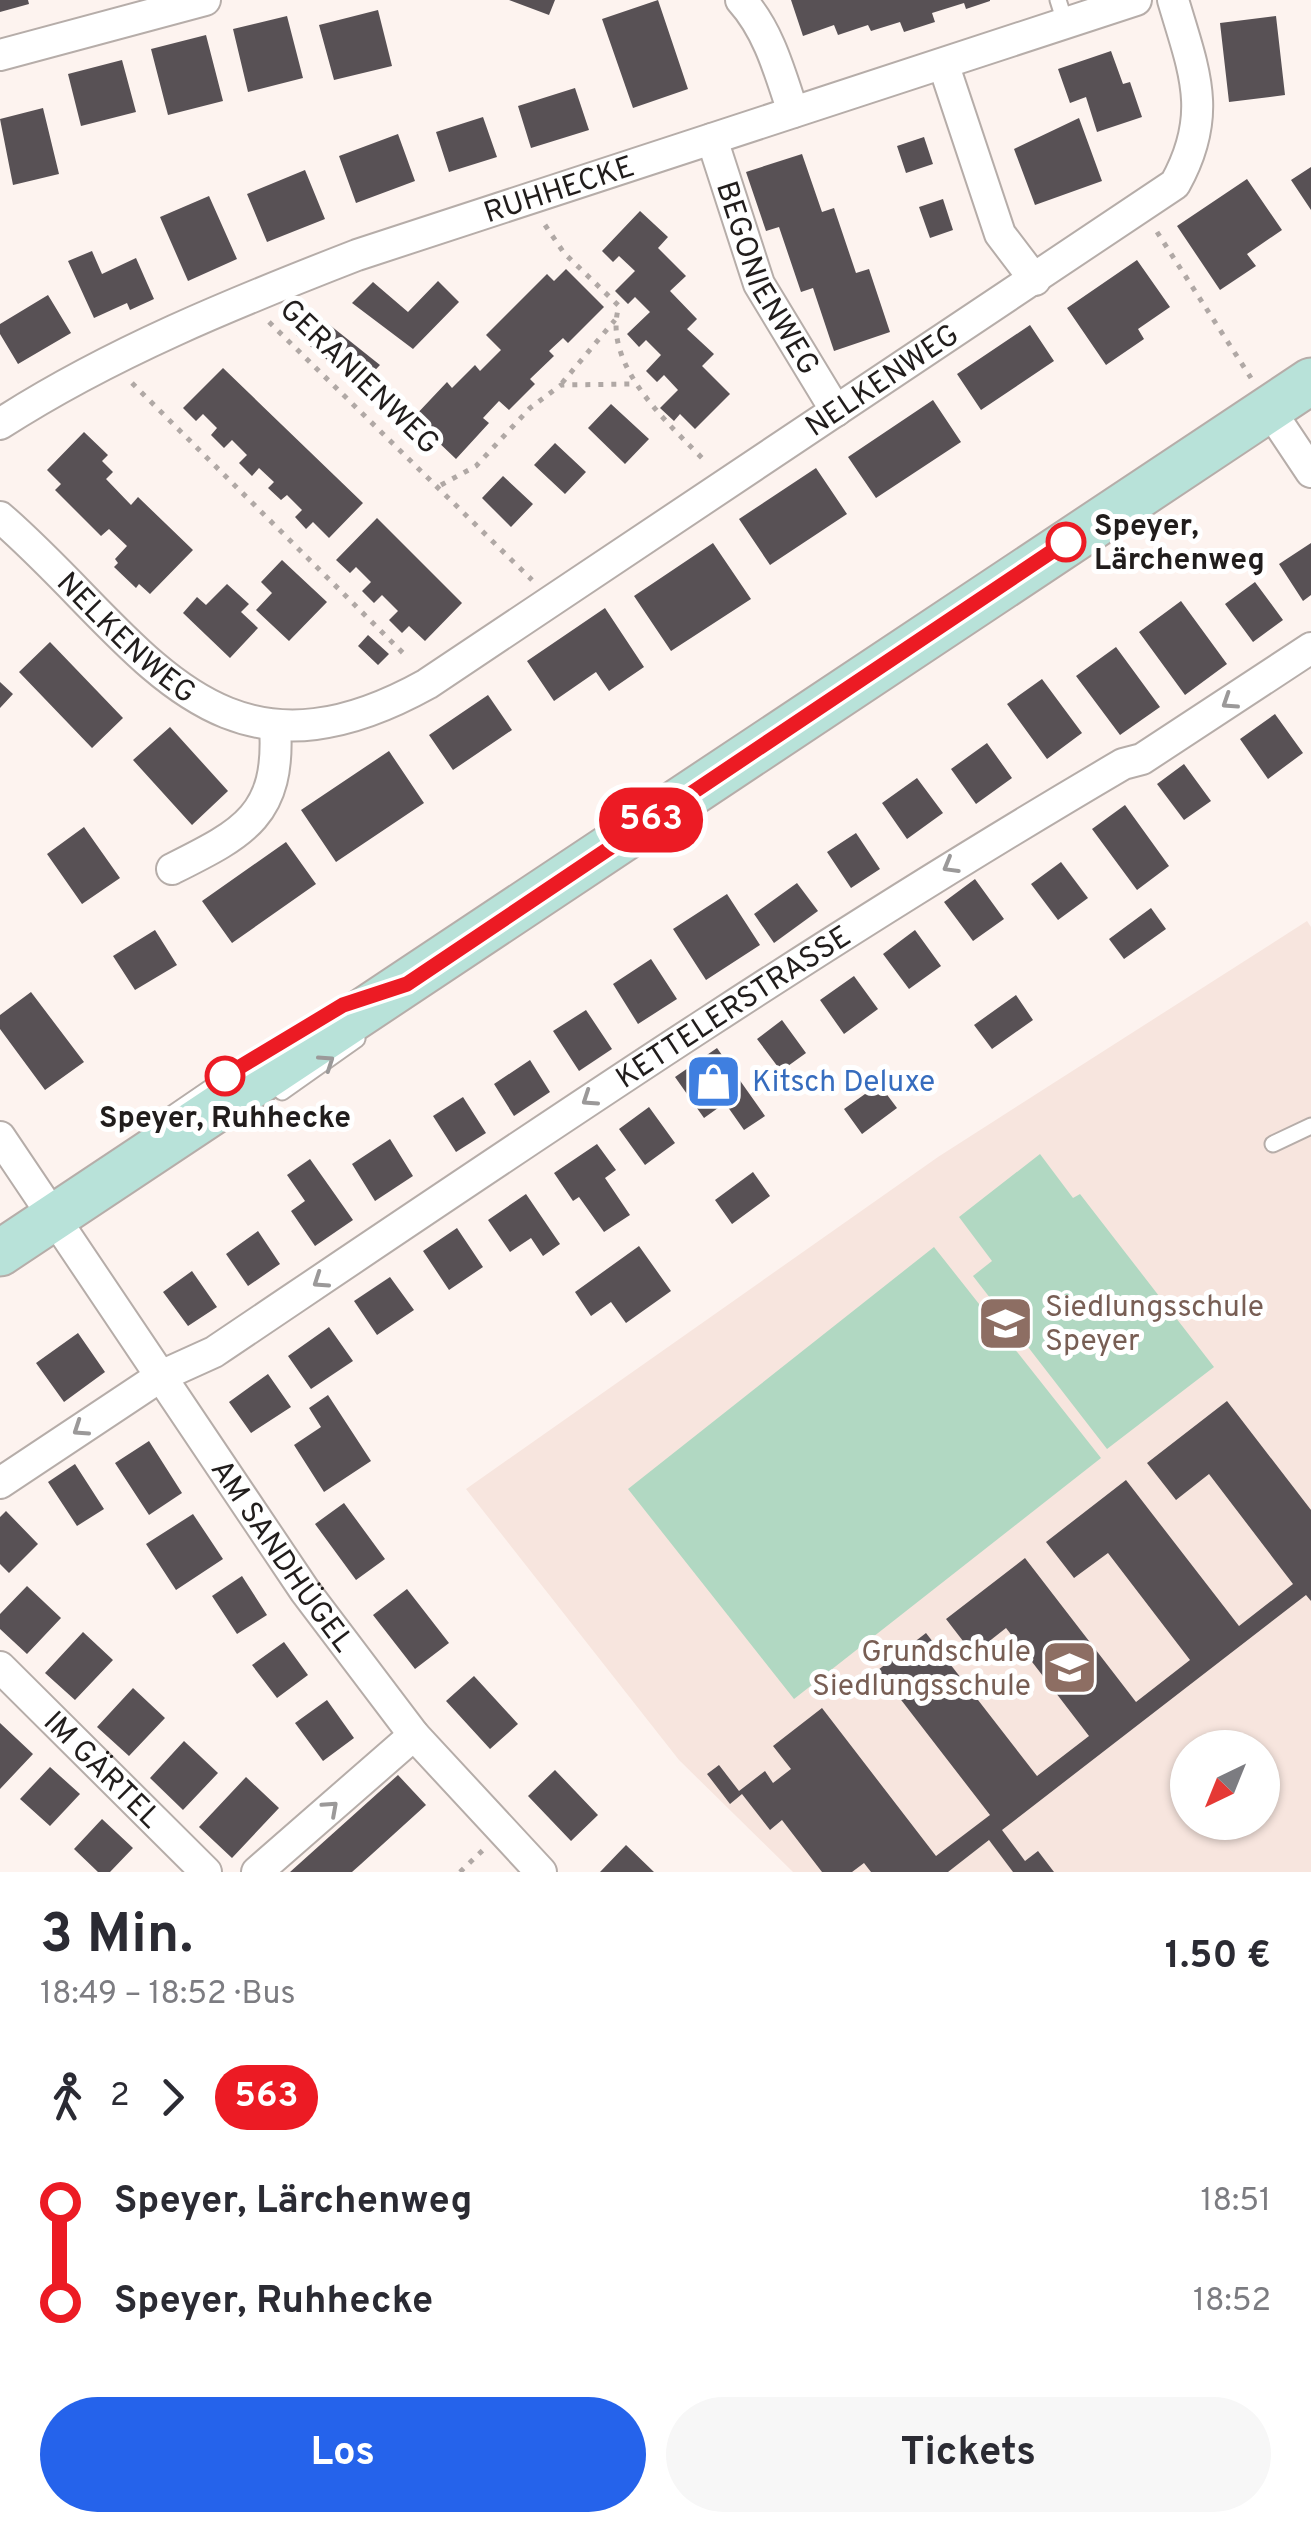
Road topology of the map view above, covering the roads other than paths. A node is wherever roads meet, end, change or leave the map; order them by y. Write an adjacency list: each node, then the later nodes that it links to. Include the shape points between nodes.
1 (205, 0): 6 (street)
2 (741, 0): 8 (street, via 774,55)
3 (1136, 0): 5 (street, RUHHECKE)
4 (1173, 0): 10 (street, NELKENWEG, via 1200,110 1195,143 1175,184)
5 (1062, 11): 7 (street, RUHHECKE)
6 (0, 55)
7 (944, 66): 8 (street, RUHHECKE); 10 (street, via 1000,234)
8 (793, 112): 9 (street, RUHHECKE)
9 (712, 139): 13 (street, BEGONIENWEG, via 759,284); 14 (street, RUHHECKE, via 533,194 252,296)
10 (1035, 280): 13 (street, NELKENWEG)
11 (1311, 381): 12 (main road)
12 (1262, 398): 15 (street); 20 (main road)
13 (836, 411): 18 (street, NELKENWEG, via 428,684 347,720)
14 (0, 424)
15 (1311, 472)
16 (0, 517): 18 (street, NELKENWEG, via 166,680 202,702)
17 (1311, 648): 31 (street, KETTELERSTRASSE, one-way to 31, via 1142,759 1123,764 874,912 214,1352)
18 (275, 726): 19 (street, via 272,790 258,816 228,841)
19 (172, 869)
20 (407, 984): 21 (lane); 23 (lane, one-way to 20, via 339,1055); 28 (main road)
21 (329, 1012)
22 (258, 1056): 28 (lane, via 170,1114)
23 (265, 1103)
24 (1311, 1126): 26 (lane)
25 (0, 1136): 29 (street)
26 (1273, 1144)
27 (176, 1157): 28 (lane)
28 (120, 1174): 29 (main road)
29 (54, 1218): 30 (main road); 31 (street, AM SANDHÜGEL)
30 (0, 1253)
31 (160, 1376): 32 (street, one-way to 32); 34 (street, AM SANDHÜGEL, via 305,1591)
32 (0, 1482)
33 (0, 1667): 35 (street, IM GÄRTEL)
34 (414, 1734): 36 (street, one-way to 34); 37 (street, AM SANDHÜGEL)
35 (206, 1872)
36 (257, 1872)
37 (541, 1872)

